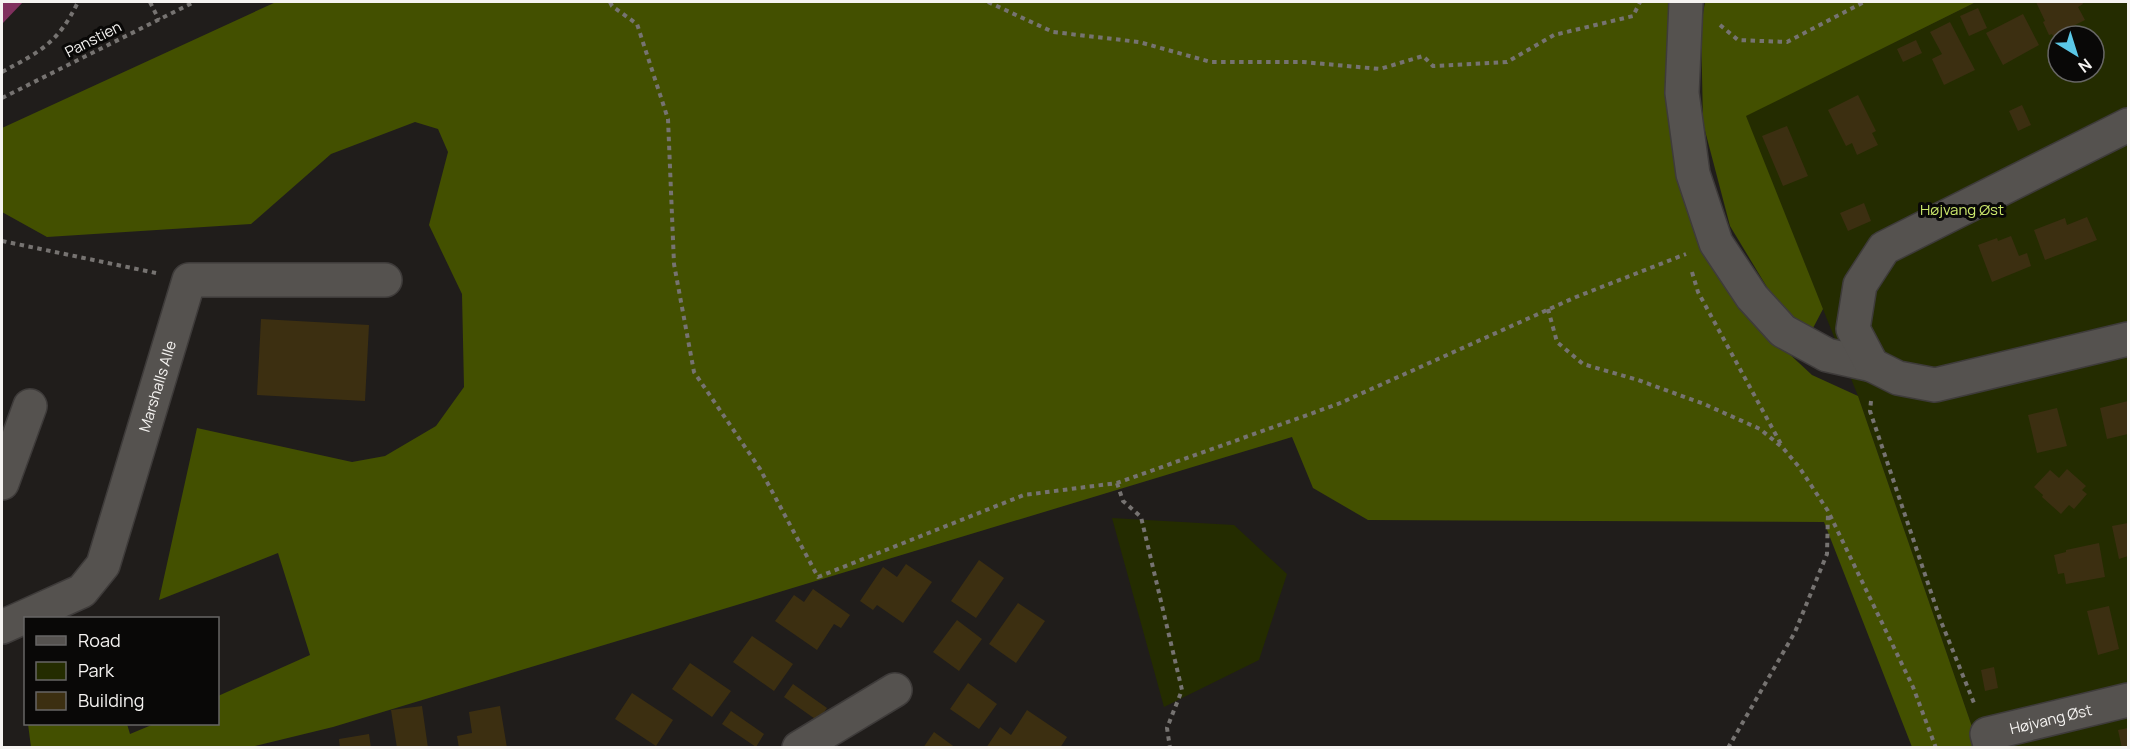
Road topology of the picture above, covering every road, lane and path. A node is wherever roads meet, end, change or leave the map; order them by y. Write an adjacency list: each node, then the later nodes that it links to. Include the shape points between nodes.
1 (78, 2): 11 (path, via 60,34 37,54)
2 (150, 2): 9 (path)
3 (194, 2): 9 (path, Panstien)
4 (610, 2): 26 (path, via 637,24 668,119 674,264 694,372 760,469 818,577 1024,495)
5 (988, 2): 6 (path, via 1053,32 1139,42 1211,62 1304,62 1380,69 1423,56 1433,66 1507,62 1554,35 1633,16)
6 (1640, 2)
7 (1686, 2): 15 (street, via 1682,93 1693,174)
8 (1864, 2): 10 (path, via 1787,42 1738,40)
9 (159, 20): 12 (path, Panstien)
10 (1714, 21)
11 (2, 72)
12 (2, 98)
13 (2128, 125): 21 (street, via 1884,248 1860,285 1853,329)
14 (2, 241): 17 (path)
15 (1716, 243): 16 (path); 21 (street, via 1752,297 1783,331 1827,355)
16 (1686, 254): 19 (path); 24 (path, via 1698,292)
17 (189, 280): 18 (street); 29 (street, Marshalls Alle, via 103,565 82,591)
18 (385, 280)
19 (1548, 309): 24 (path, via 1557,342 1583,364 1704,404 1760,429); 26 (path, via 1338,404)
20 (2128, 339): 21 (street, via 1935,385 1898,378)
21 (1872, 365)
22 (30, 405): 25 (street)
23 (1870, 411): 33 (path, via 1940,619)
24 (1783, 448): 27 (path)
25 (2, 483)
26 (1117, 483): 35 (path, via 1123,501 1141,516 1182,690 1167,728)
27 (1828, 511): 36 (path, via 1827,554 1795,632); 37 (path, via 1913,687)
28 (24, 617): 30 (street, Marshalls Alle)
29 (24, 617)
30 (2, 627)
31 (895, 690): 34 (street)
32 (2128, 700): 33 (street, Højvang Øst)
33 (1989, 741)
34 (799, 747)
35 (1170, 747)
36 (1728, 747)
37 (1936, 747)

